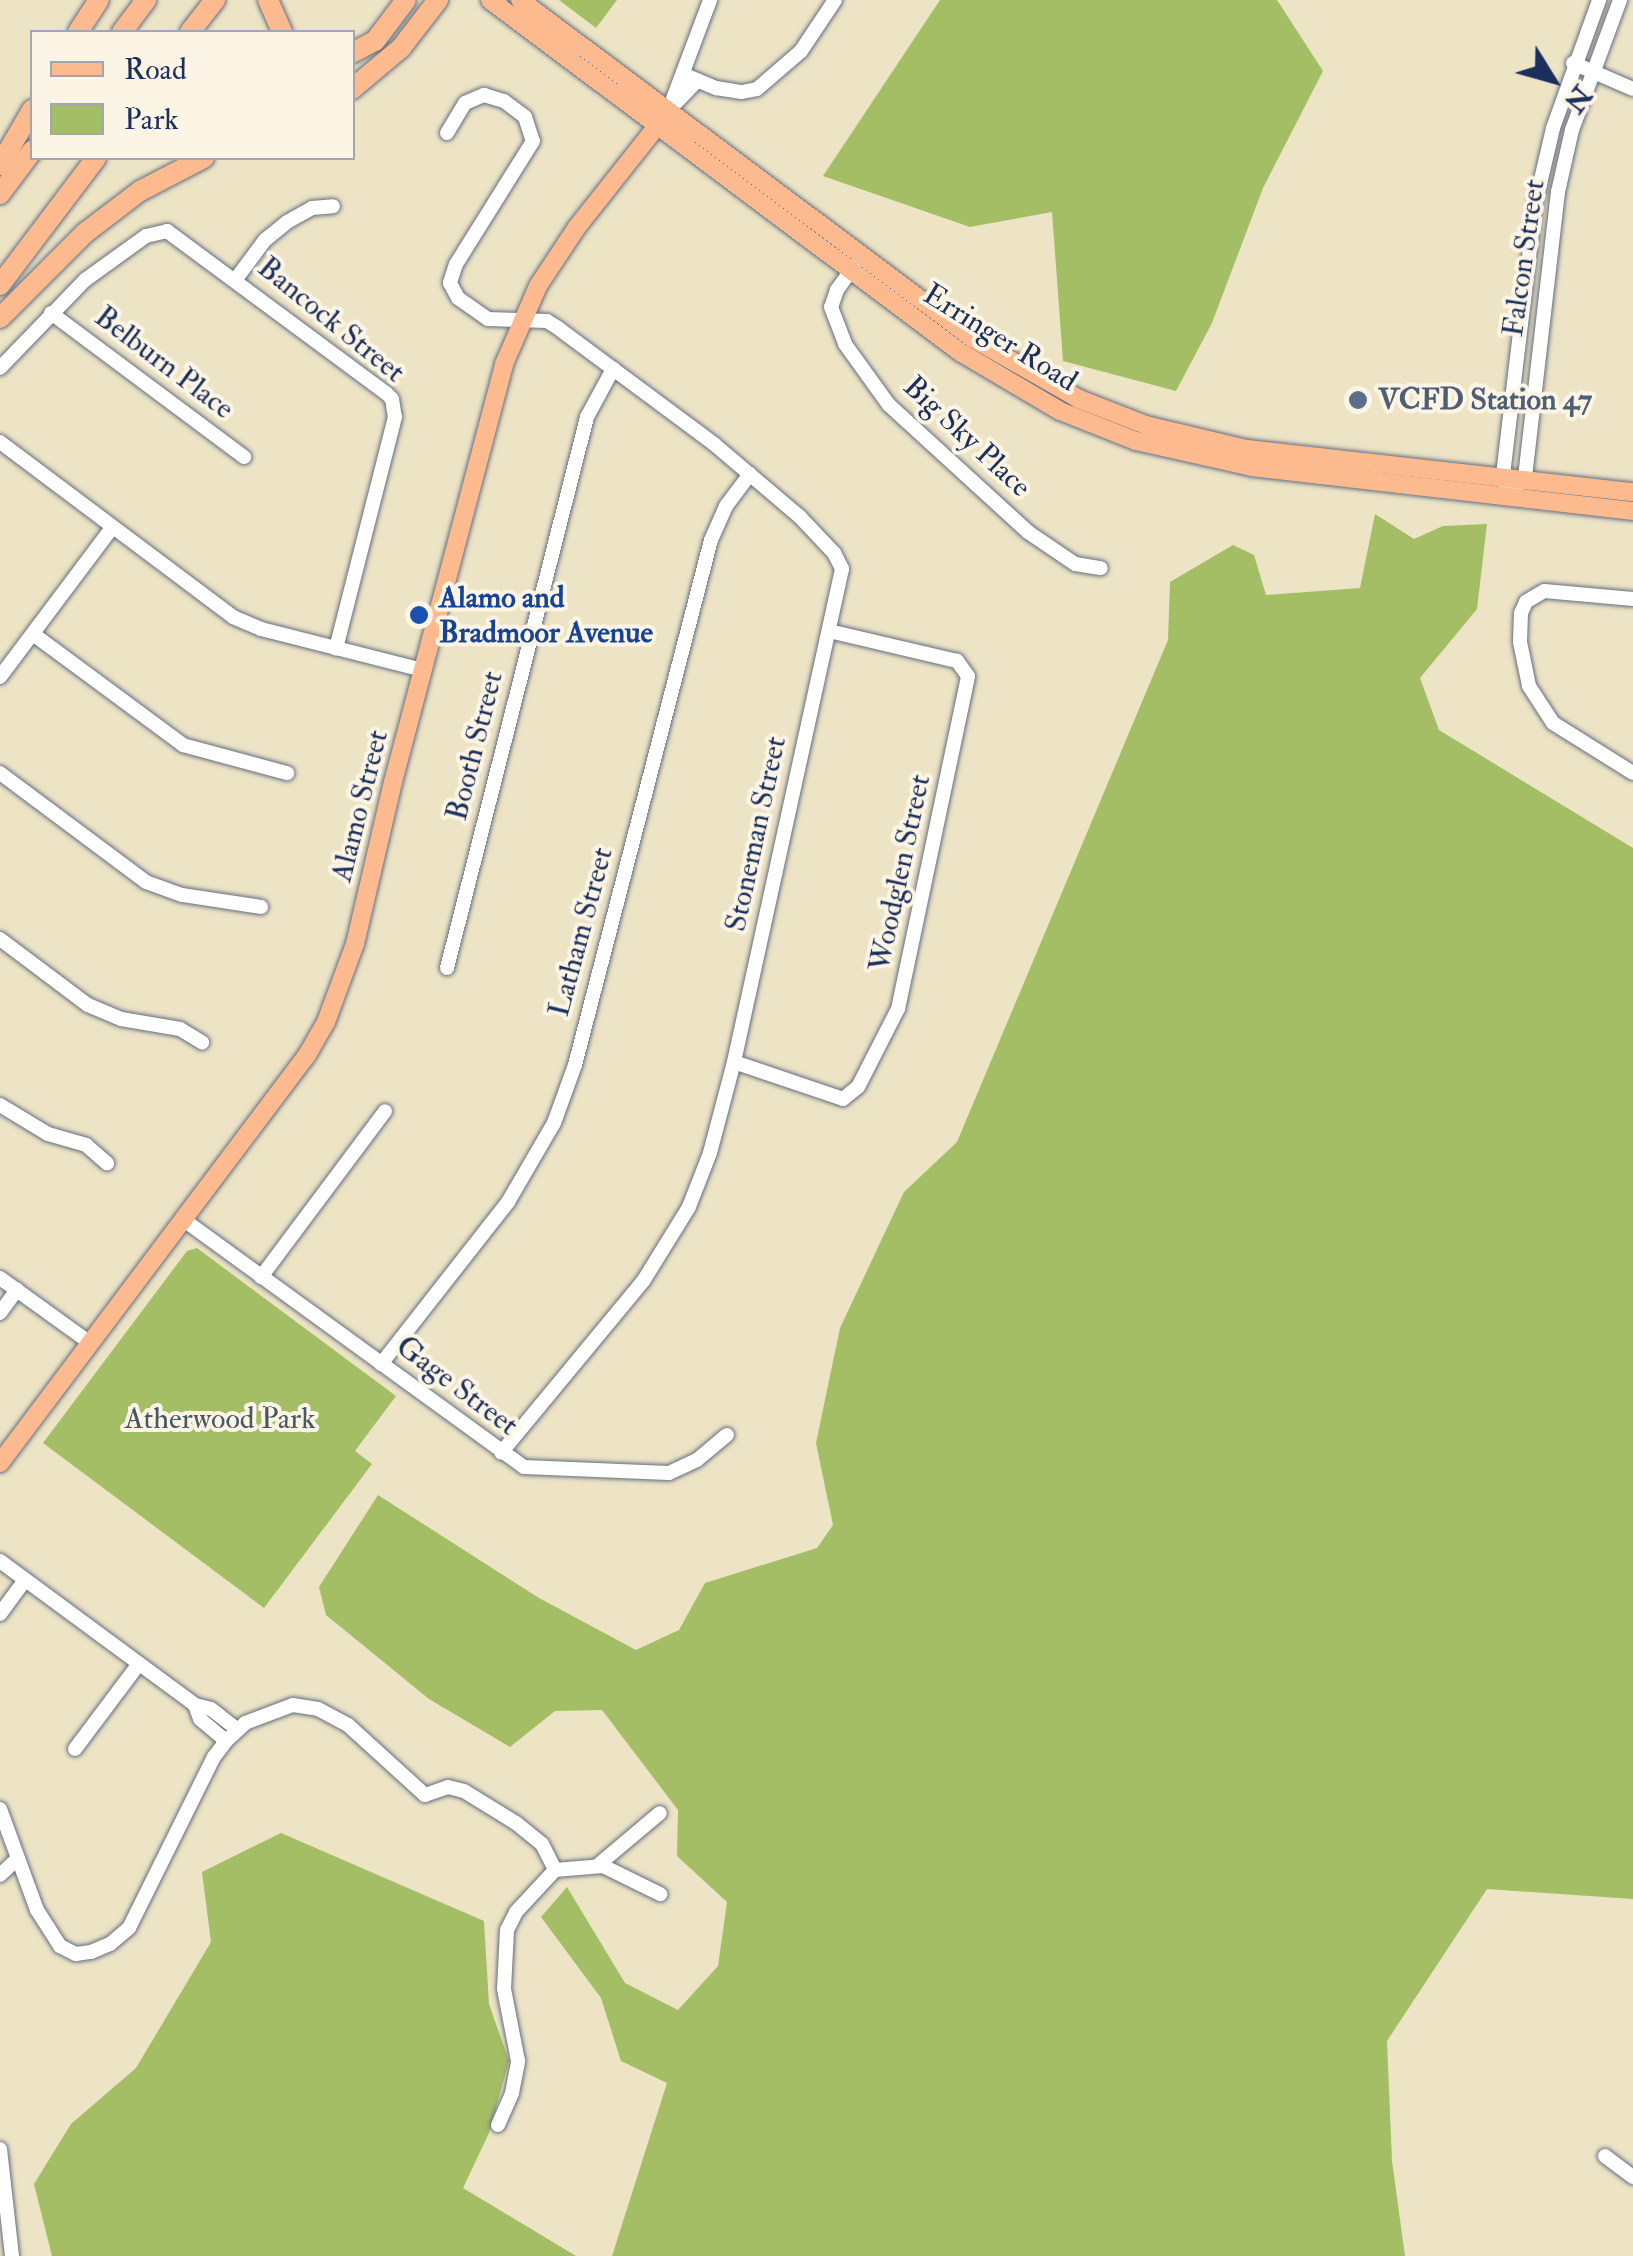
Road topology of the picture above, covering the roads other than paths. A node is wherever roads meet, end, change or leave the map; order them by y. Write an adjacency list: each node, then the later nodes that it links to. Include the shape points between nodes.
1 (98, 0): 13 (highway)
2 (146, 0): 14 (highway)
3 (215, 0): 15 (highway)
4 (268, 0): 16 (highway)
5 (406, 0): 17 (highway, via 374,40)
6 (438, 0): 21 (highway, via 402,48)
7 (490, 0): 24 (main road, Erringer Road)
8 (520, 0): 24 (main road, Erringer Road)
9 (710, 0): 20 (street, Alamo Street)
10 (835, 0): 20 (street, via 801,51 757,89 742,92)
11 (1598, 0): 18 (street, Falcon Street)
12 (1620, 0): 19 (street, Falcon Street)
13 (79, 30)
14 (124, 30)
15 (192, 30)
16 (281, 30)
17 (355, 51)
18 (1574, 64): 19 (street); 43 (street, Falcon Street, via 1535,205)
19 (1591, 72): 22 (street); 44 (street, Falcon Street, via 1558,192)
20 (690, 78): 24 (street, Alamo Street)
21 (355, 87)
22 (1633, 89)
23 (30, 114): 29 (highway)
24 (663, 118): 32 (main road, Erringer Road); 37 (main road, Alamo Street, via 577,228)
25 (446, 133): 37 (street, Stoneman Street, via 465,104 484,95 504,101 532,129 530,151 450,283 458,298 488,319)
26 (30, 154): 30 (highway)
27 (94, 160): 34 (highway)
28 (200, 160): 36 (highway, via 140,192 85,233)
29 (0, 166)
30 (0, 194)
31 (333, 206): 33 (street, via 312,208 287,222)
32 (856, 264): 43 (main road, Erringer Road, via 1001,358 1146,425 1247,448); 46 (main road, Erringer Road, via 991,372 1136,441 1252,467); 49 (street, Big Sky Place, via 832,300 834,316 889,405 1028,532 1076,564)
33 (236, 278): 35 (street, Bancock Street, via 177,235 156,231); 53 (street, Bancock Street, via 386,393 395,408)
34 (0, 285)
35 (51, 313): 38 (street); 41 (street, Belburn Place)
36 (0, 318)
37 (523, 321): 39 (street, Stoneman Street, via 546,321); 54 (main road, Alamo Street, via 504,364)
38 (0, 368)
39 (613, 368): 42 (street, Stoneman Street); 61 (street, Booth Street, via 587,417)
40 (0, 442): 48 (street)
41 (244, 457)
42 (750, 474): 51 (street, Stoneman Street, via 839,560 842,575); 73 (street, Latham Street, via 711,540 575,1065 554,1123 508,1202)
43 (1503, 475): 44 (main road, Erringer Road); 46 (street, Falcon Street)
44 (1525, 477): 45 (main road, Erringer Road); 46 (street)
45 (1633, 492)
46 (1509, 496): 47 (main road, Erringer Road)
47 (1633, 511)
48 (112, 528): 52 (street); 53 (street, via 232,617)
49 (1102, 568)
50 (1633, 600): 57 (street, via 1534,594 1521,613 1520,642 1539,706 1570,738)
51 (829, 632): 63 (street, Stoneman Street); 63 (street, Woodglen Street, via 957,661 968,676 898,1009 858,1086 842,1099)
52 (32, 634): 55 (street); 58 (street, via 183,745)
53 (336, 649): 54 (street)
54 (423, 670): 67 (main road, Alamo Street, via 356,944 337,996 308,1055)
55 (0, 678)
56 (0, 773): 59 (street, via 146,882 182,895)
57 (1633, 773)
58 (287, 774)
59 (261, 907)
60 (0, 939): 62 (street, via 104,1013 180,1029)
61 (447, 968)
62 (202, 1042)
63 (734, 1062): 75 (street, Stoneman Street, via 710,1152 675,1234)
64 (0, 1105): 66 (street, via 48,1134 86,1146)
65 (385, 1112): 68 (street)
66 (106, 1163)
67 (184, 1220): 68 (street, Gage Street); 72 (main road, Alamo Street)
68 (261, 1277): 73 (street, Gage Street)
69 (0, 1278): 70 (street)
70 (17, 1290): 71 (street); 72 (street)
71 (0, 1313)
72 (90, 1343): 76 (main road, Alamo Street)
73 (381, 1364): 75 (street, Gage Street)
74 (727, 1435): 75 (street, Gage Street, via 684,1468 654,1476 536,1470)
75 (501, 1453)
76 (0, 1463)
77 (0, 1560): 78 (street)
78 (25, 1580): 79 (street); 80 (street)
79 (0, 1614)
80 (138, 1665): 81 (street, via 195,1705 211,1708); 82 (street)
81 (232, 1735): 85 (street, via 214,1757 129,1928 110,1944 76,1954 60,1946); 87 (street, via 293,1705 318,1710 348,1725 425,1795 464,1791 516,1823 542,1844)
82 (75, 1749)
83 (0, 1809): 85 (street)
84 (660, 1813): 86 (street)
85 (17, 1859): 88 (street)
86 (597, 1866): 87 (street); 89 (street)
87 (556, 1870): 90 (street, via 507,1930 504,1989 518,2061)
88 (0, 1875)
89 (660, 1894)
90 (498, 2125)
91 (0, 2149): 94 (street)
92 (1605, 2156): 93 (street)
93 (1633, 2177)
94 (12, 2256)

